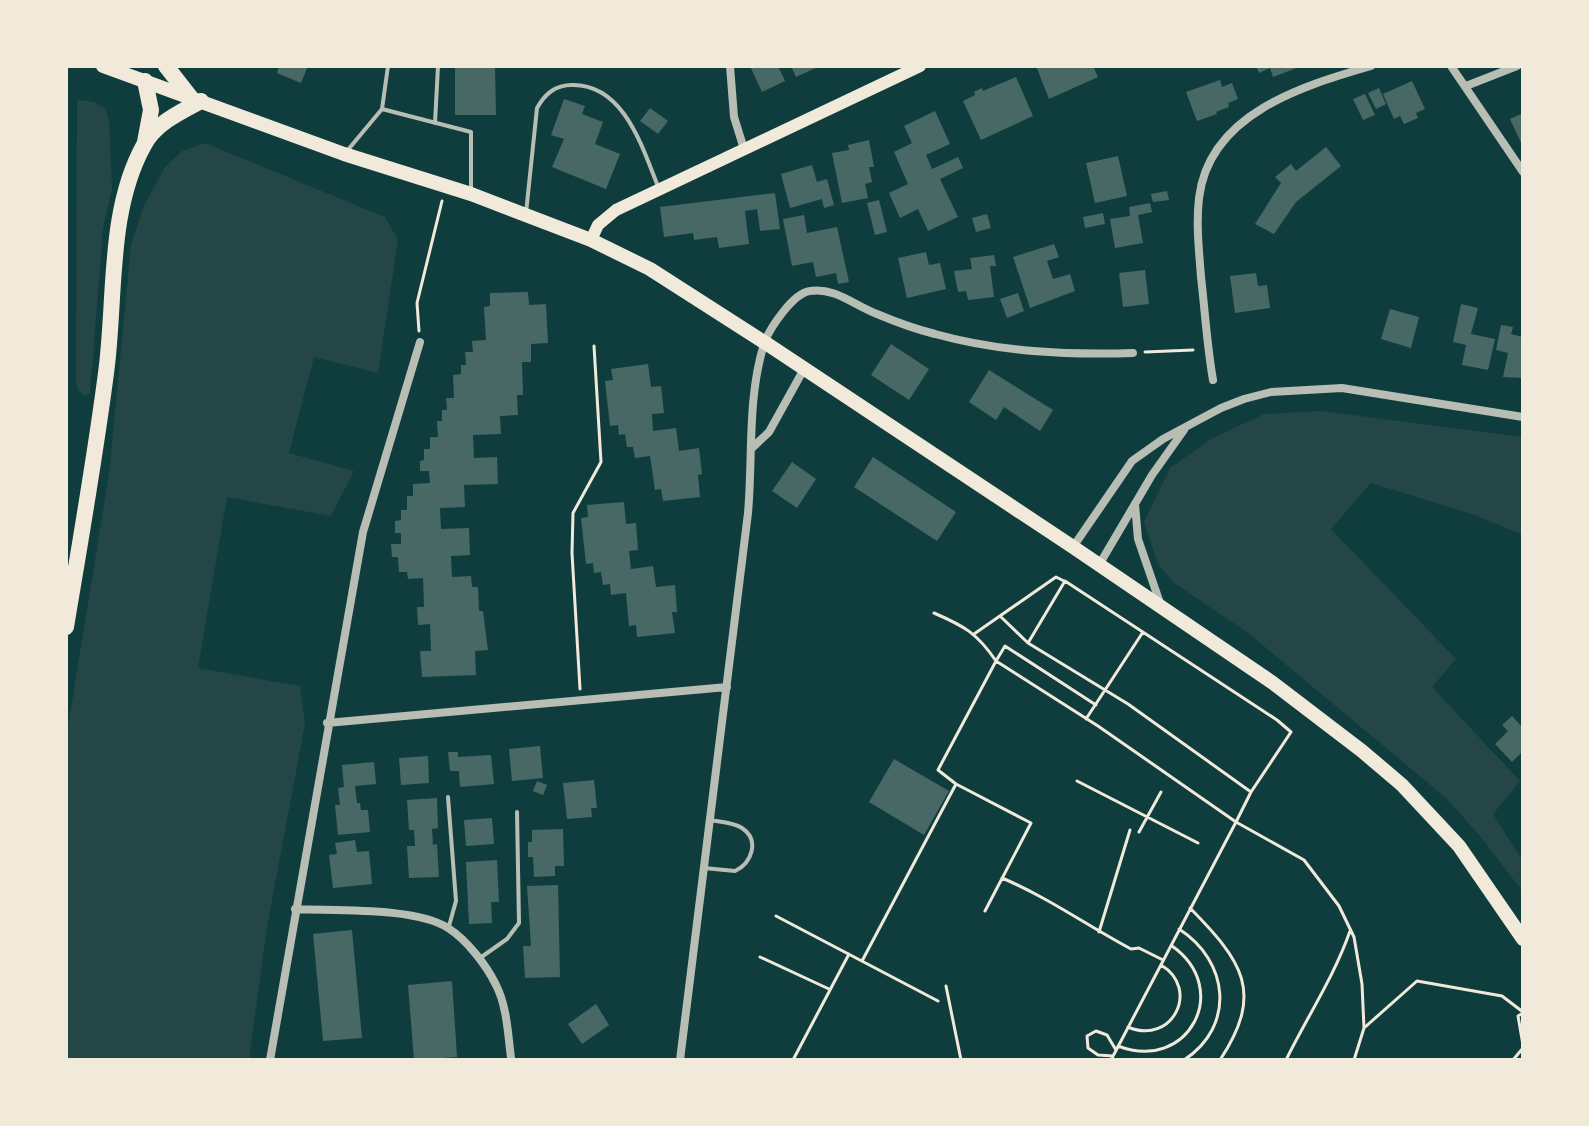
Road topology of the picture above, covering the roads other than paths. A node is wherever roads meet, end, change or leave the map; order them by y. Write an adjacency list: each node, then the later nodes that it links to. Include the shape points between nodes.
1 (103, 66): 10 (main road)
2 (166, 66): 12 (highway)
3 (388, 66): 13 (lane)
4 (438, 66): 14 (lane)
5 (730, 66): 16 (street, via 734,117)
6 (920, 66): 16 (main road)
7 (1371, 66): 27 (street, via 1276,100 1253,113 1215,151 1199,195 1197,227)
8 (1451, 66): 11 (street)
9 (1517, 66): 11 (street)
10 (145, 81): 12 (main road); 15 (highway, via 151,110)
11 (1466, 86): 18 (street)
12 (196, 100): 15 (highway); 17 (main road)
13 (382, 109): 14 (lane); 17 (lane)
14 (435, 123): 20 (lane, via 471,132)
15 (144, 143): 35 (highway, via 126,188 106,370)
16 (744, 149): 19 (main road)
17 (344, 154): 20 (main road)
18 (1523, 172)
19 (659, 190): 21 (lane, via 623,113 606,95 570,85 543,96 537,108); 22 (main road, via 607,217)
20 (471, 194): 21 (main road)
21 (525, 215): 22 (main road)
22 (591, 240): 24 (main road, via 650,269)
23 (420, 342): 37 (street, via 363,532)
24 (764, 342): 25 (street, via 790,303 805,291 824,290 935,335 1015,350); 26 (main road); 30 (street, via 750,425)
25 (1133, 353)
26 (804, 369): 30 (street, via 769,432); 32 (main road)
27 (1213, 380)
28 (1523, 417): 29 (street, via 1342,388 1307,388 1244,399)
29 (1184, 429): 31 (street); 32 (street, via 1132,461)
30 (752, 448): 36 (street)
31 (1135, 504): 33 (street); 34 (street, via 1141,548)
32 (1073, 547): 33 (main road)
33 (1099, 565): 34 (main road)
34 (1162, 607): 44 (main road, via 1273,683 1402,785 1459,846)
35 (66, 627)
36 (727, 687): 37 (street); 40 (street)
37 (327, 723): 42 (street)
38 (448, 797): 43 (lane, via 456,901)
39 (517, 812): 45 (lane, via 519,923 507,939)
40 (709, 820): 41 (street); 41 (lane, via 741,827 753,847 748,862 735,871)
41 (702, 868): 48 (street)
42 (295, 909): 43 (street, via 403,915); 47 (street)
43 (449, 928): 45 (street)
44 (1523, 939)
45 (478, 959): 46 (street, via 497,985)
46 (511, 1058)
47 (270, 1060)
48 (680, 1060)

